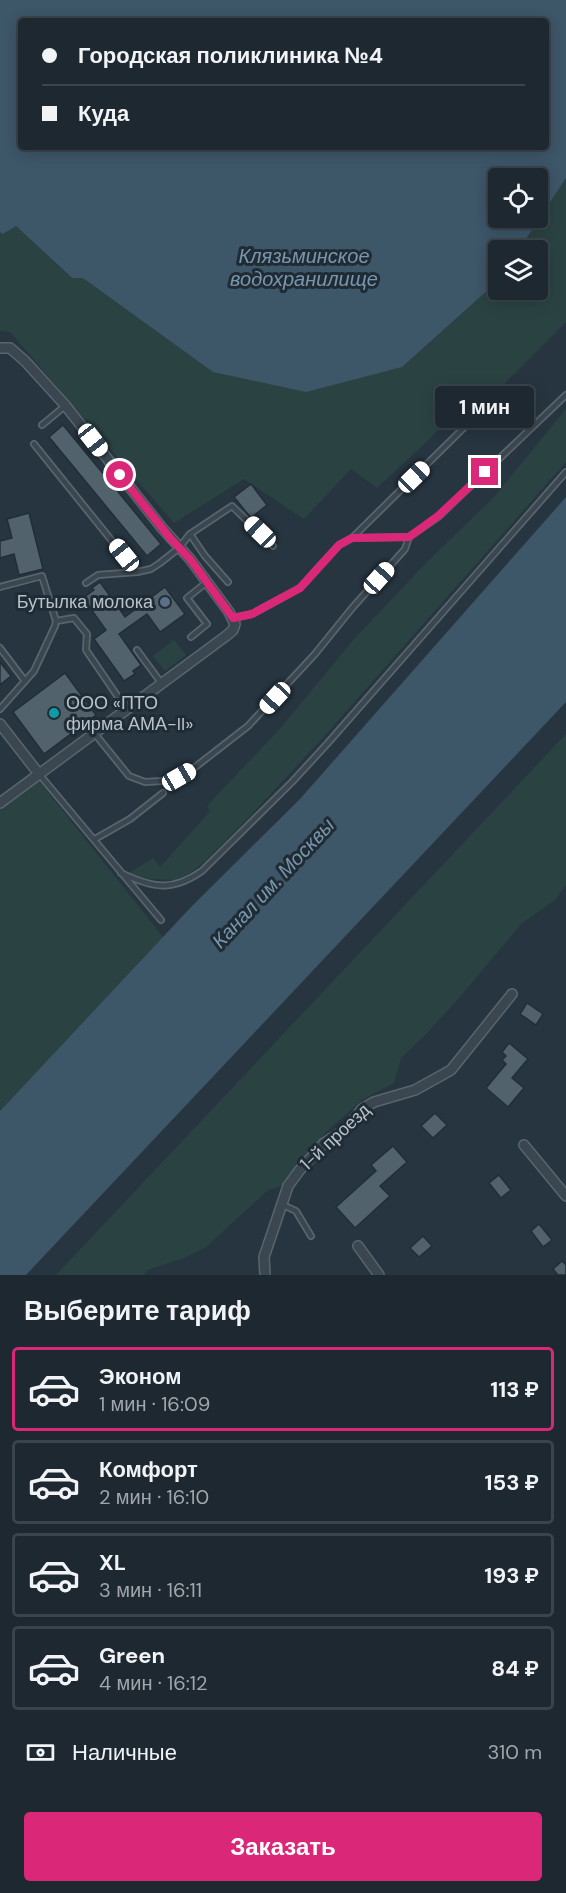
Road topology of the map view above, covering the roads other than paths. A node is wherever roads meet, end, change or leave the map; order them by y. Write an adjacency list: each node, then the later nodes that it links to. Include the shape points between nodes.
1 (0, 348): 4 (street, via 10,348 25,361)
2 (566, 395): 9 (lane, via 438,516)
3 (491, 401): 10 (lane)
4 (65, 405): 5 (lane); 12 (street)
5 (42, 425)
6 (34, 444): 13 (lane)
7 (566, 472): 33 (lane, via 327,744 208,866 174,885 142,883)
8 (190, 534): 11 (lane, via 232,506); 12 (lane); 15 (lane)
9 (409, 537): 10 (lane); 28 (lane, via 405,549 248,726 194,768 179,777 145,782 129,776)
10 (352, 538): 18 (lane, via 339,545 300,588 252,614)
11 (273, 546)
12 (179, 548): 13 (lane, via 151,569); 14 (street)
13 (137, 572): 16 (lane, via 98,575)
14 (207, 582): 18 (street); 20 (lane, via 187,598 207,624)
15 (228, 582)
16 (86, 583)
17 (0, 588): 19 (lane, via 42,576)
18 (233, 618): 24 (street, via 233,630)
19 (56, 621): 23 (lane, via 34,671); 26 (lane, via 74,618 87,634 86,650)
20 (191, 637)
21 (0, 648): 23 (lane)
22 (137, 650): 24 (lane)
23 (24, 681): 25 (lane)
24 (162, 684): 26 (street)
25 (0, 710)
26 (127, 710): 28 (street)
27 (0, 724): 29 (street)
28 (95, 734): 29 (street)
29 (39, 774): 31 (street); 32 (lane)
30 (163, 793): 32 (lane)
31 (0, 803)
32 (95, 840): 33 (lane)
33 (121, 873): 34 (lane)
34 (161, 920)
35 (512, 994): 38 (street, 1-й проезд, via 451,1070 415,1090 374,1102 362,1109 346,1129 324,1143 288,1186)
36 (524, 1145): 37 (street)
37 (566, 1196)
38 (281, 1204): 39 (lane, via 296,1211); 41 (street, 1-й проезд, via 264,1257)
39 (311, 1236)
40 (358, 1246): 42 (street)
41 (266, 1275)
42 (378, 1275)

